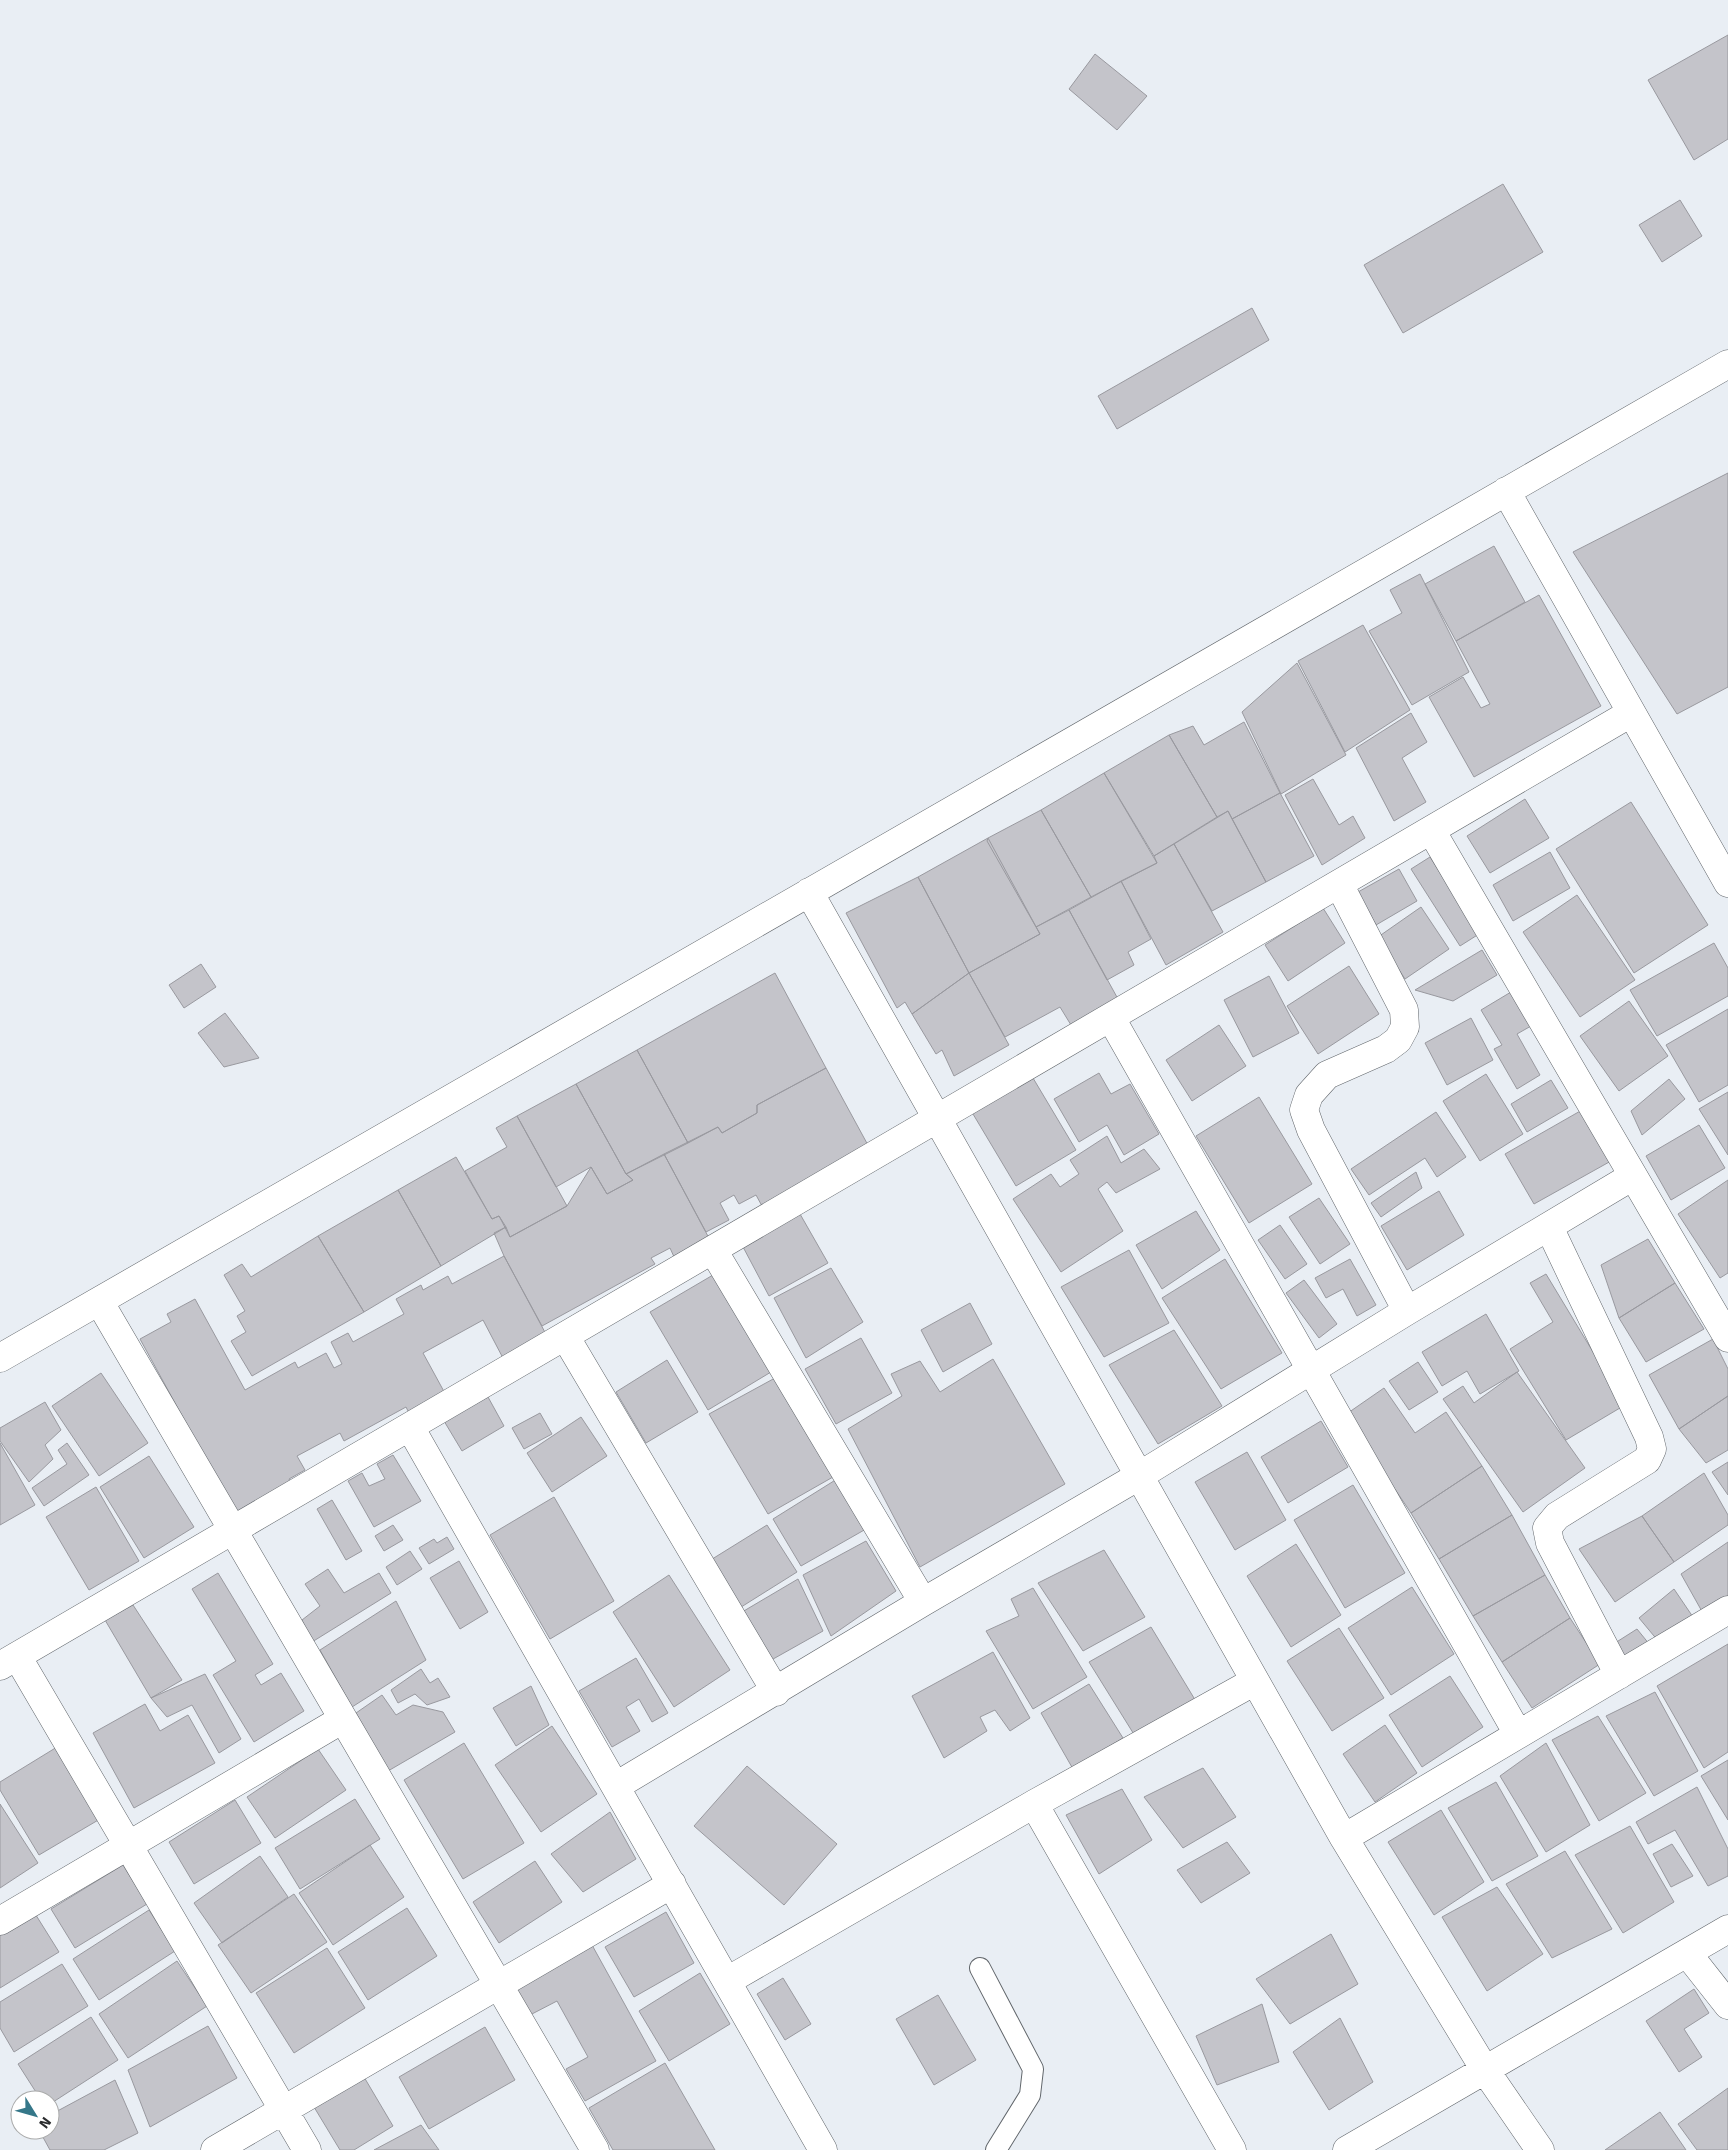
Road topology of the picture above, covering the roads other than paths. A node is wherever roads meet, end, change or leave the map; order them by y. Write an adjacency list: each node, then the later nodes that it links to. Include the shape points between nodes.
1 (1728, 364): 2 (street)
2 (1506, 492): 3 (street); 7 (street)
3 (1632, 713): 4 (street); 5 (street)
4 (1431, 830): 6 (street); 10 (street)
5 (1728, 883)
6 (1339, 884): 8 (street); 14 (street, via 1404,1010 1406,1028 1386,1049 1327,1075 1309,1095 1304,1110 1310,1130)
7 (809, 892): 9 (street); 13 (street)
8 (1111, 1018): 9 (street); 18 (street)
9 (938, 1119): 12 (street); 20 (street)
10 (1633, 1176): 11 (street); 16 (street)
11 (1549, 1227): 14 (street); 25 (street, via 1652,1449 1647,1460 1557,1516 1547,1528 1550,1543)
12 (713, 1250): 15 (street); 22 (street)
13 (100, 1301): 17 (street); 21 (street)
14 (1407, 1311): 18 (street)
15 (565, 1336): 19 (street); 27 (street)
16 (1728, 1338)
17 (0, 1358)
18 (1311, 1370): 20 (street); 29 (street)
19 (410, 1427): 21 (street); 30 (street)
20 (1140, 1476): 22 (street); 26 (street)
21 (233, 1530): 24 (street); 28 (street)
22 (923, 1602): 27 (street)
23 (1728, 1610): 25 (street)
24 (9, 1661): 33 (street)
25 (1619, 1675): 29 (street)
26 (1255, 1681): 31 (street); 32 (street)
27 (776, 1692): 30 (street)
28 (343, 1719): 33 (street); 40 (street)
29 (1518, 1734): 32 (street)
30 (616, 1786): 34 (street)
31 (1034, 1804): 39 (street); 49 (street)
32 (1344, 1838): 42 (street)
33 (128, 1846): 35 (street); 43 (street)
34 (672, 1884): 39 (street); 40 (street)
35 (0, 1921)
36 (1728, 1929): 37 (street)
37 (1688, 1953): 41 (street); 42 (street)
38 (980, 1968): 48 (lane, via 1033,2069 1030,2095)
39 (727, 1981): 47 (street)
40 (498, 1985): 43 (street); 46 (street)
41 (1728, 2005)
42 (1485, 2070): 50 (street); 51 (street)
43 (283, 2110): 44 (street); 45 (street)
44 (215, 2150)
45 (307, 2150)
46 (595, 2150)
47 (823, 2150)
48 (996, 2150)
49 (1232, 2150)
50 (1347, 2150)
51 (1540, 2150)

